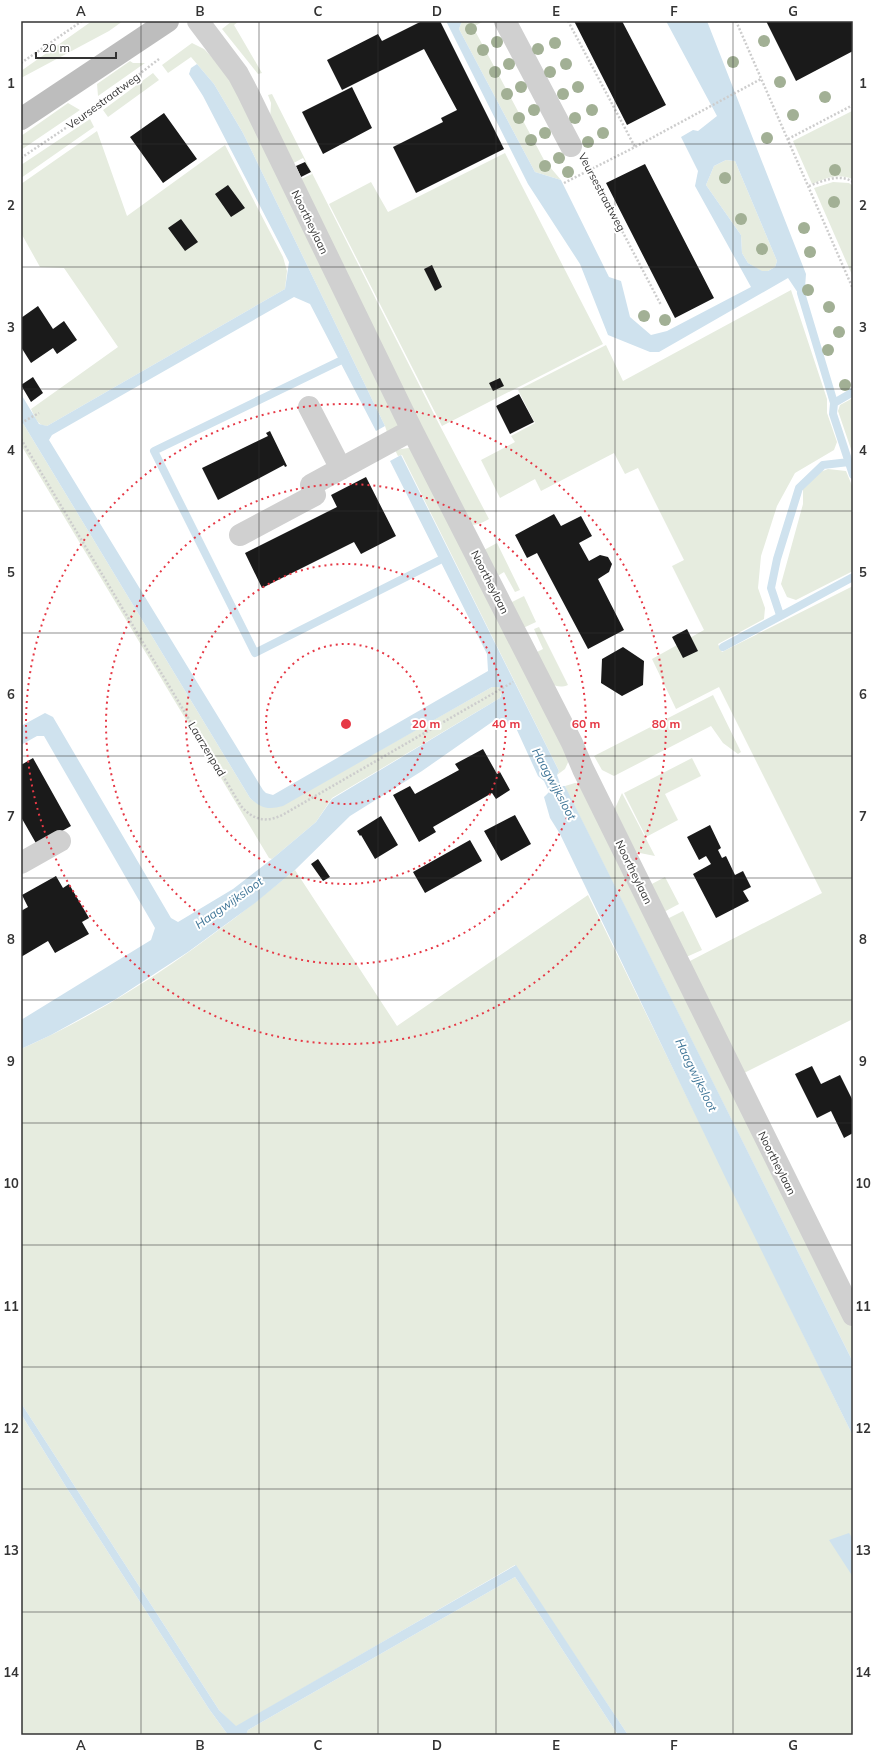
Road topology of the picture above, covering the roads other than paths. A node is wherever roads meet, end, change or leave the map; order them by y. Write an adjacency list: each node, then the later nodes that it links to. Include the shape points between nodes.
1 (168, 21): 4 (main road)
2 (198, 21): 7 (street, Noortheylaan, via 238,74)
3 (505, 21): 5 (street, Veursestraatweg)
4 (21, 119)
5 (571, 146)
6 (309, 407): 8 (street)
7 (412, 430): 8 (street); 12 (street, Noortheylaan, via 572,743)
8 (341, 469): 9 (street, via 311,485 315,496)
9 (240, 536)
10 (60, 841): 11 (street)
11 (21, 863)
12 (853, 1315)

